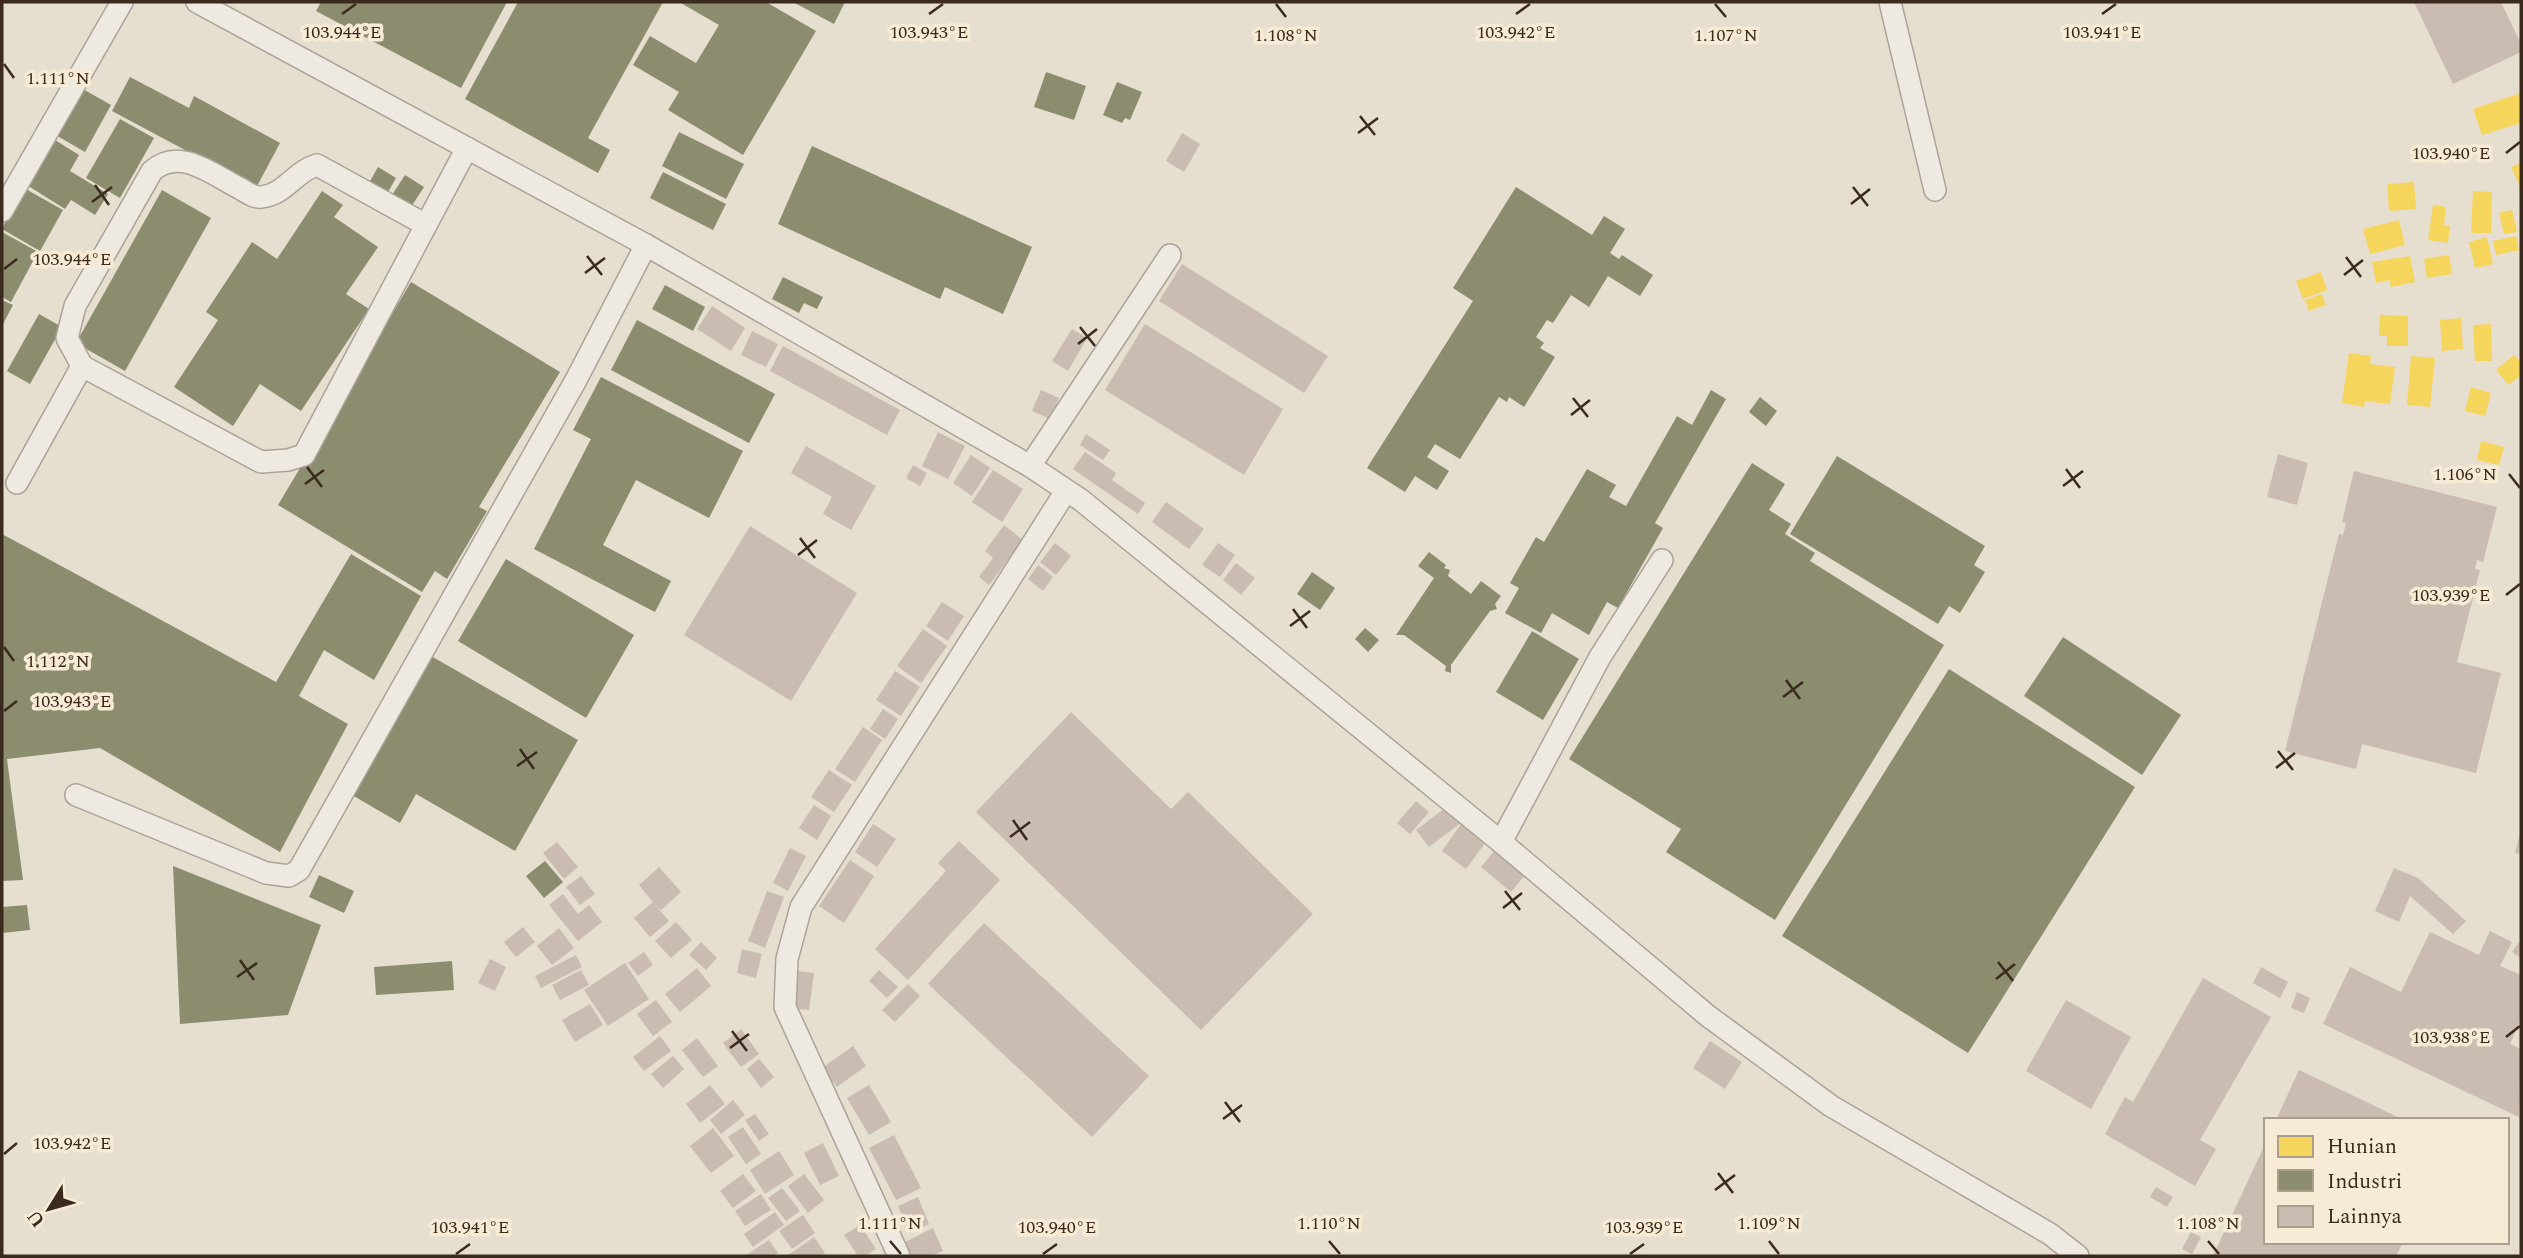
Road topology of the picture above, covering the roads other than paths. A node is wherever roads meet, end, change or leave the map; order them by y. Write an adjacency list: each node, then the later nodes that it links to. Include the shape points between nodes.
1 (122, 2): 6 (street)
2 (197, 2): 4 (street)
3 (1890, 2): 5 (street)
4 (467, 148): 7 (street); 8 (street)
5 (1935, 190)
6 (2, 211)
7 (426, 225): 10 (street, via 304,455 261,462); 10 (street, via 317,165 275,195 257,198 197,166 177,159 163,161 152,171 75,306 67,338)
8 (646, 245): 11 (street); 15 (street, via 576,380 299,870 289,876 266,873)
9 (1170, 255): 11 (street)
10 (82, 366): 12 (street)
11 (1030, 466): 13 (street)
12 (17, 483)
13 (1066, 491): 16 (street); 17 (street, via 801,907 787,959 785,1007)
14 (1662, 560): 16 (street, via 1600,657)
15 (76, 795)
16 (1501, 842): 18 (street, via 1708,1016 1831,1107 2050,1234)
17 (899, 1256)
18 (2078, 1256)

